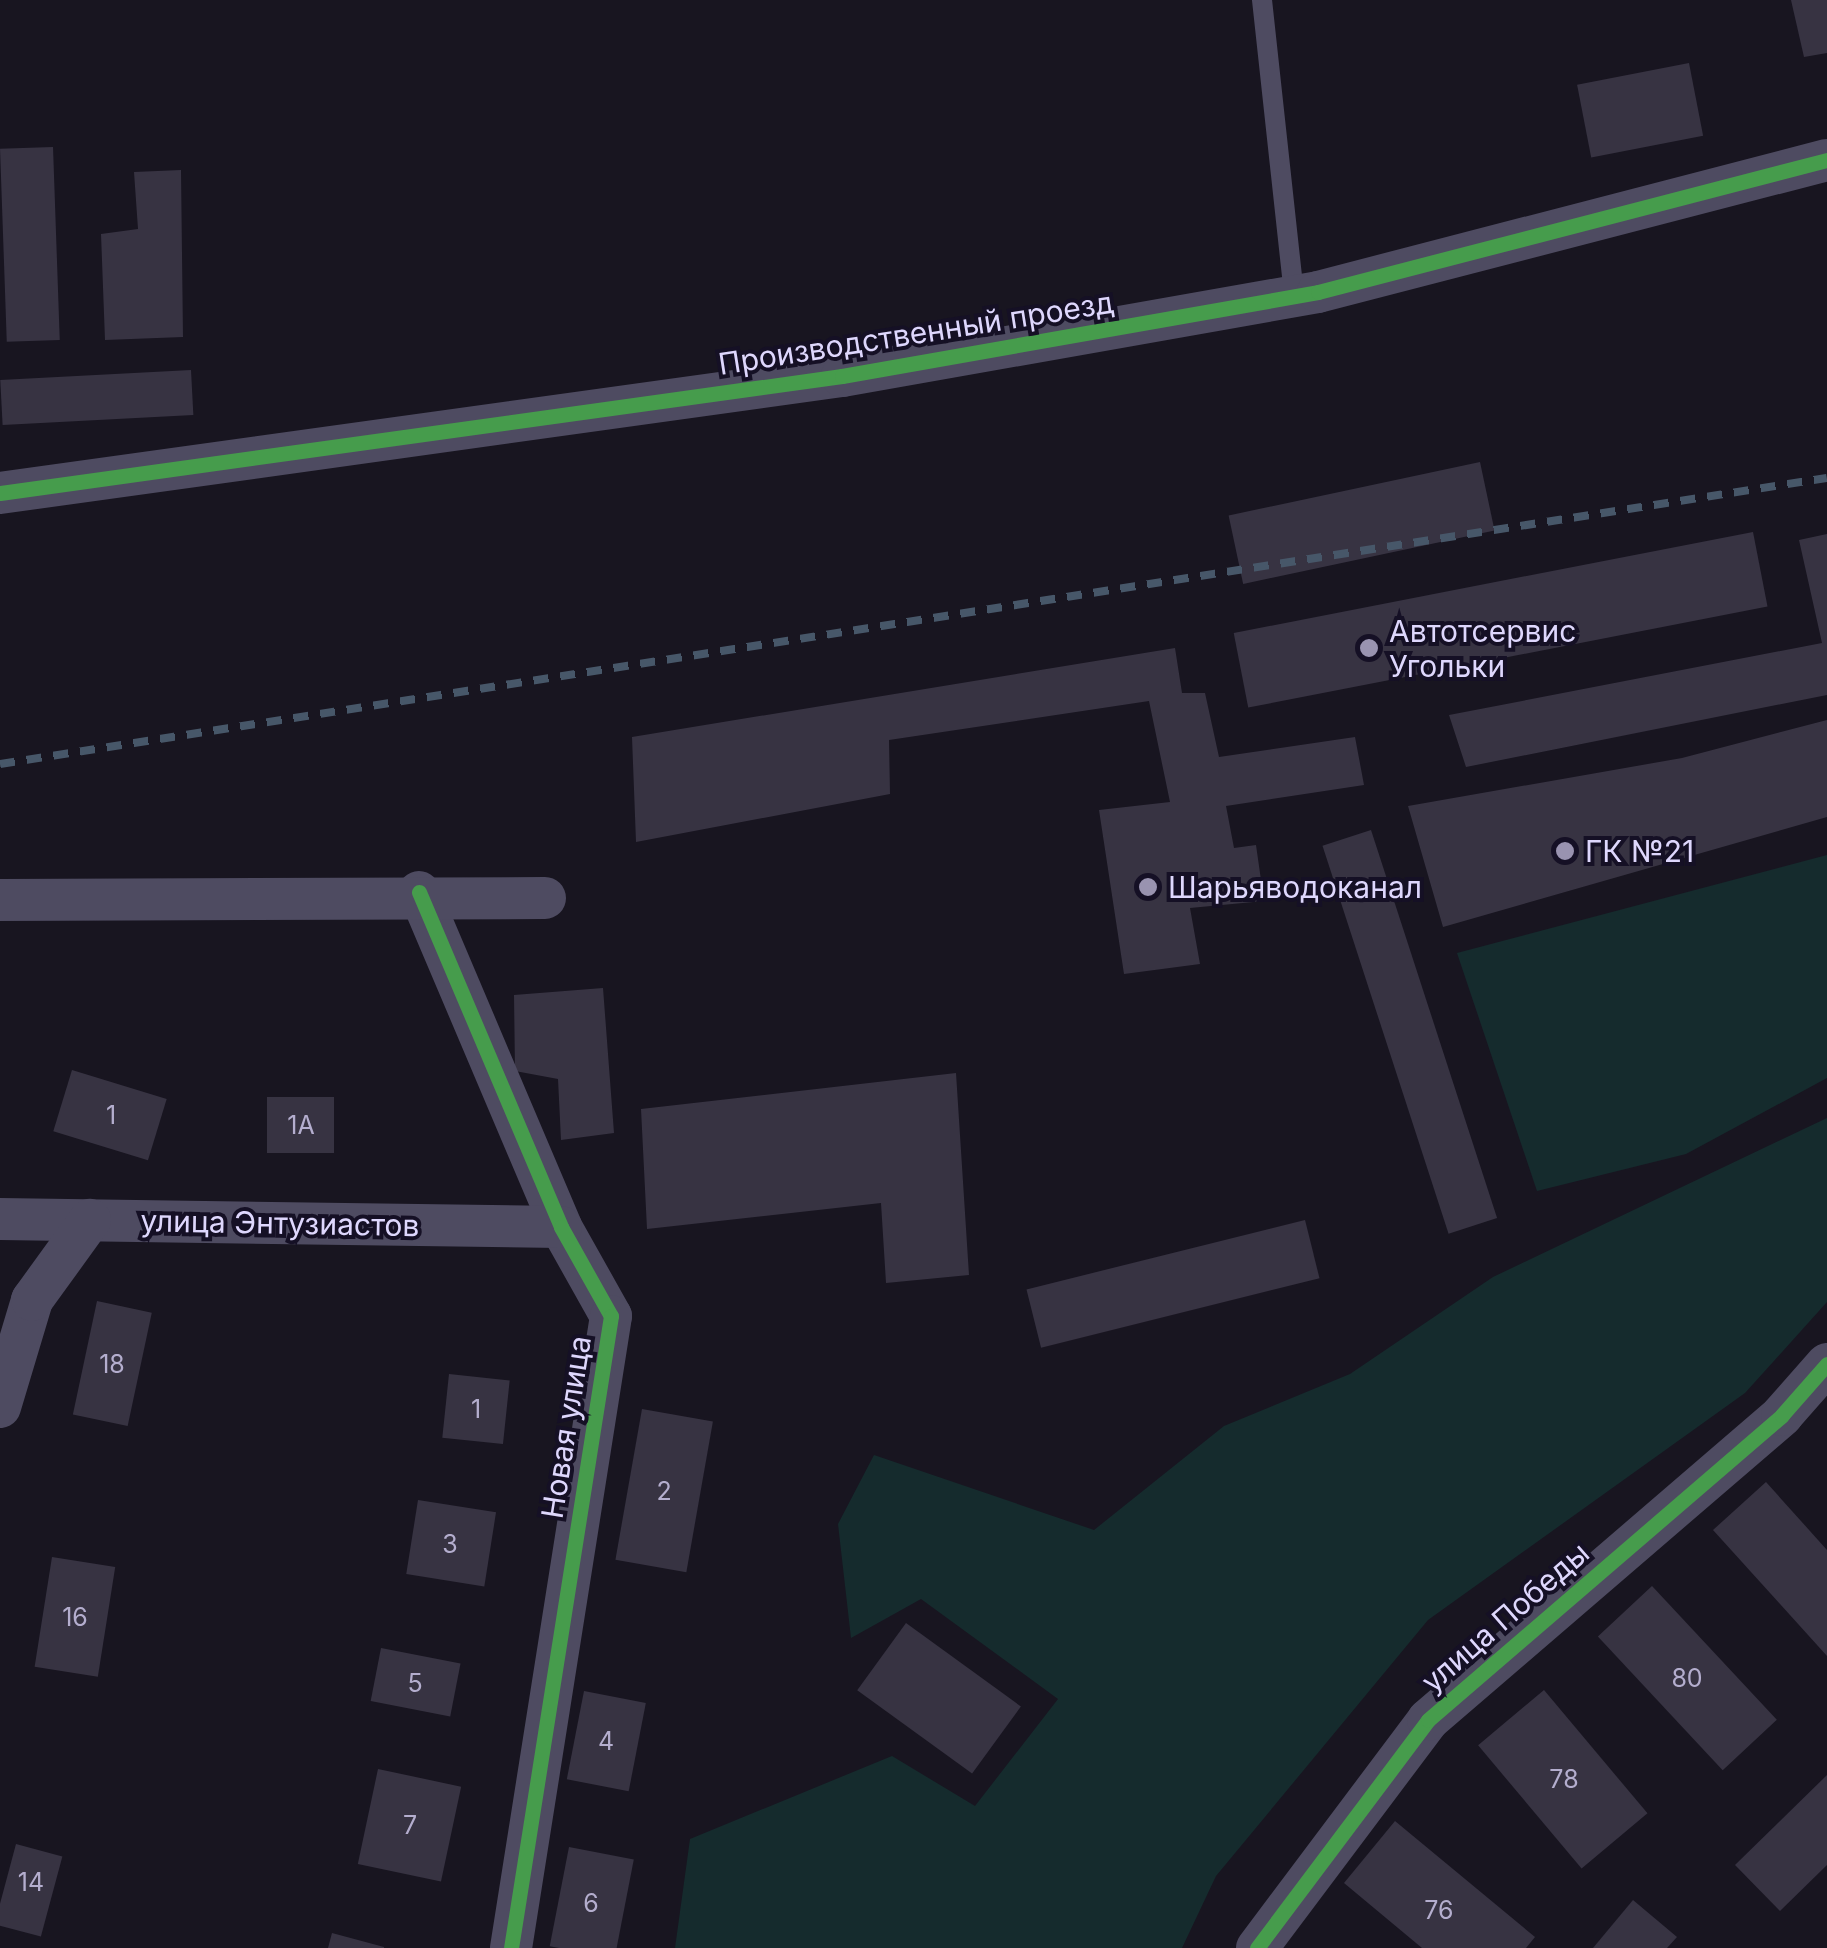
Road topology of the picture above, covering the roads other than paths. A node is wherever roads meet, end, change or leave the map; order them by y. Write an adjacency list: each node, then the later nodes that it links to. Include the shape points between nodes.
1 (1262, 0): 3 (lane)
2 (1827, 160): 3 (street, Производственный проезд)
3 (1294, 296): 4 (street, Производственный проезд, via 842,376)
4 (0, 493)
5 (420, 892): 6 (street); 7 (street); 10 (street, Новая улица)
6 (546, 898)
7 (0, 900)
8 (0, 1219): 9 (street, улица Энтузиастов)
9 (90, 1220): 10 (street, улица Энтузиастов); 12 (street, via 32,1300)
10 (561, 1227): 13 (street, Новая улица, via 611,1316)
11 (1827, 1364): 14 (street, улица Победы, via 1782,1416 1428,1720)
12 (0, 1407)
13 (511, 1948)
14 (1257, 1948)

